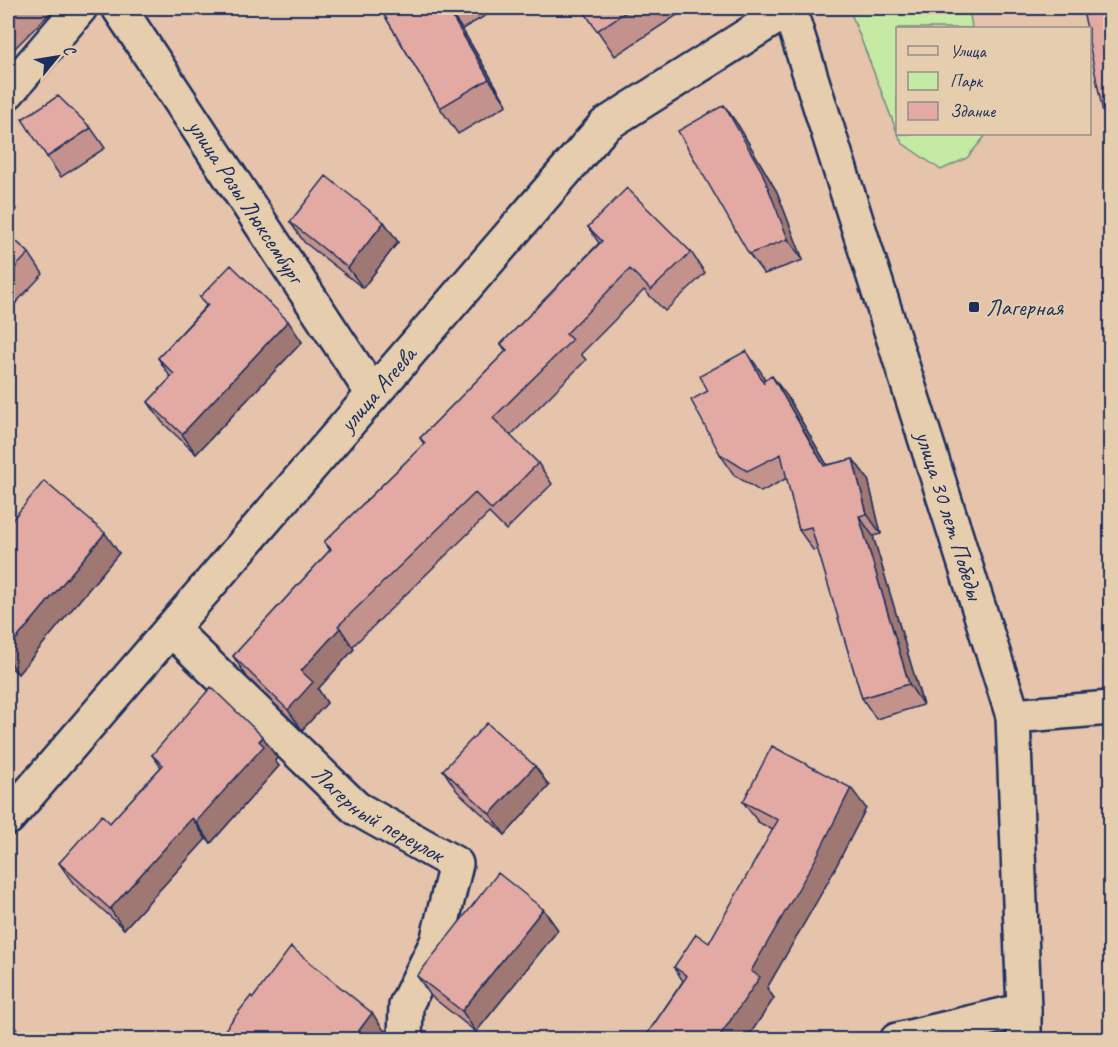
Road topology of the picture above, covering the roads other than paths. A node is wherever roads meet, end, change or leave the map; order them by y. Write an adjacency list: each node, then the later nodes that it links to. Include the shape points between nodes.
1 (80, 8): 4 (street)
2 (120, 8): 5 (street, улица Розы Люксембург)
3 (789, 8): 5 (street, улица Агеева, via 605,126); 8 (street, улица 30 лет Победы)
4 (8, 92)
5 (374, 394): 6 (street, улица Агеева)
6 (171, 629): 9 (street, улица Агеева); 11 (street, Лагерный переулок, via 357,808 456,864 437,942 406,1005)
7 (1110, 708): 8 (street)
8 (1013, 716): 10 (street, улица 30 лет Победы)
9 (8, 818)
10 (1024, 1025): 12 (street)
11 (405, 1040)
12 (897, 1040)

